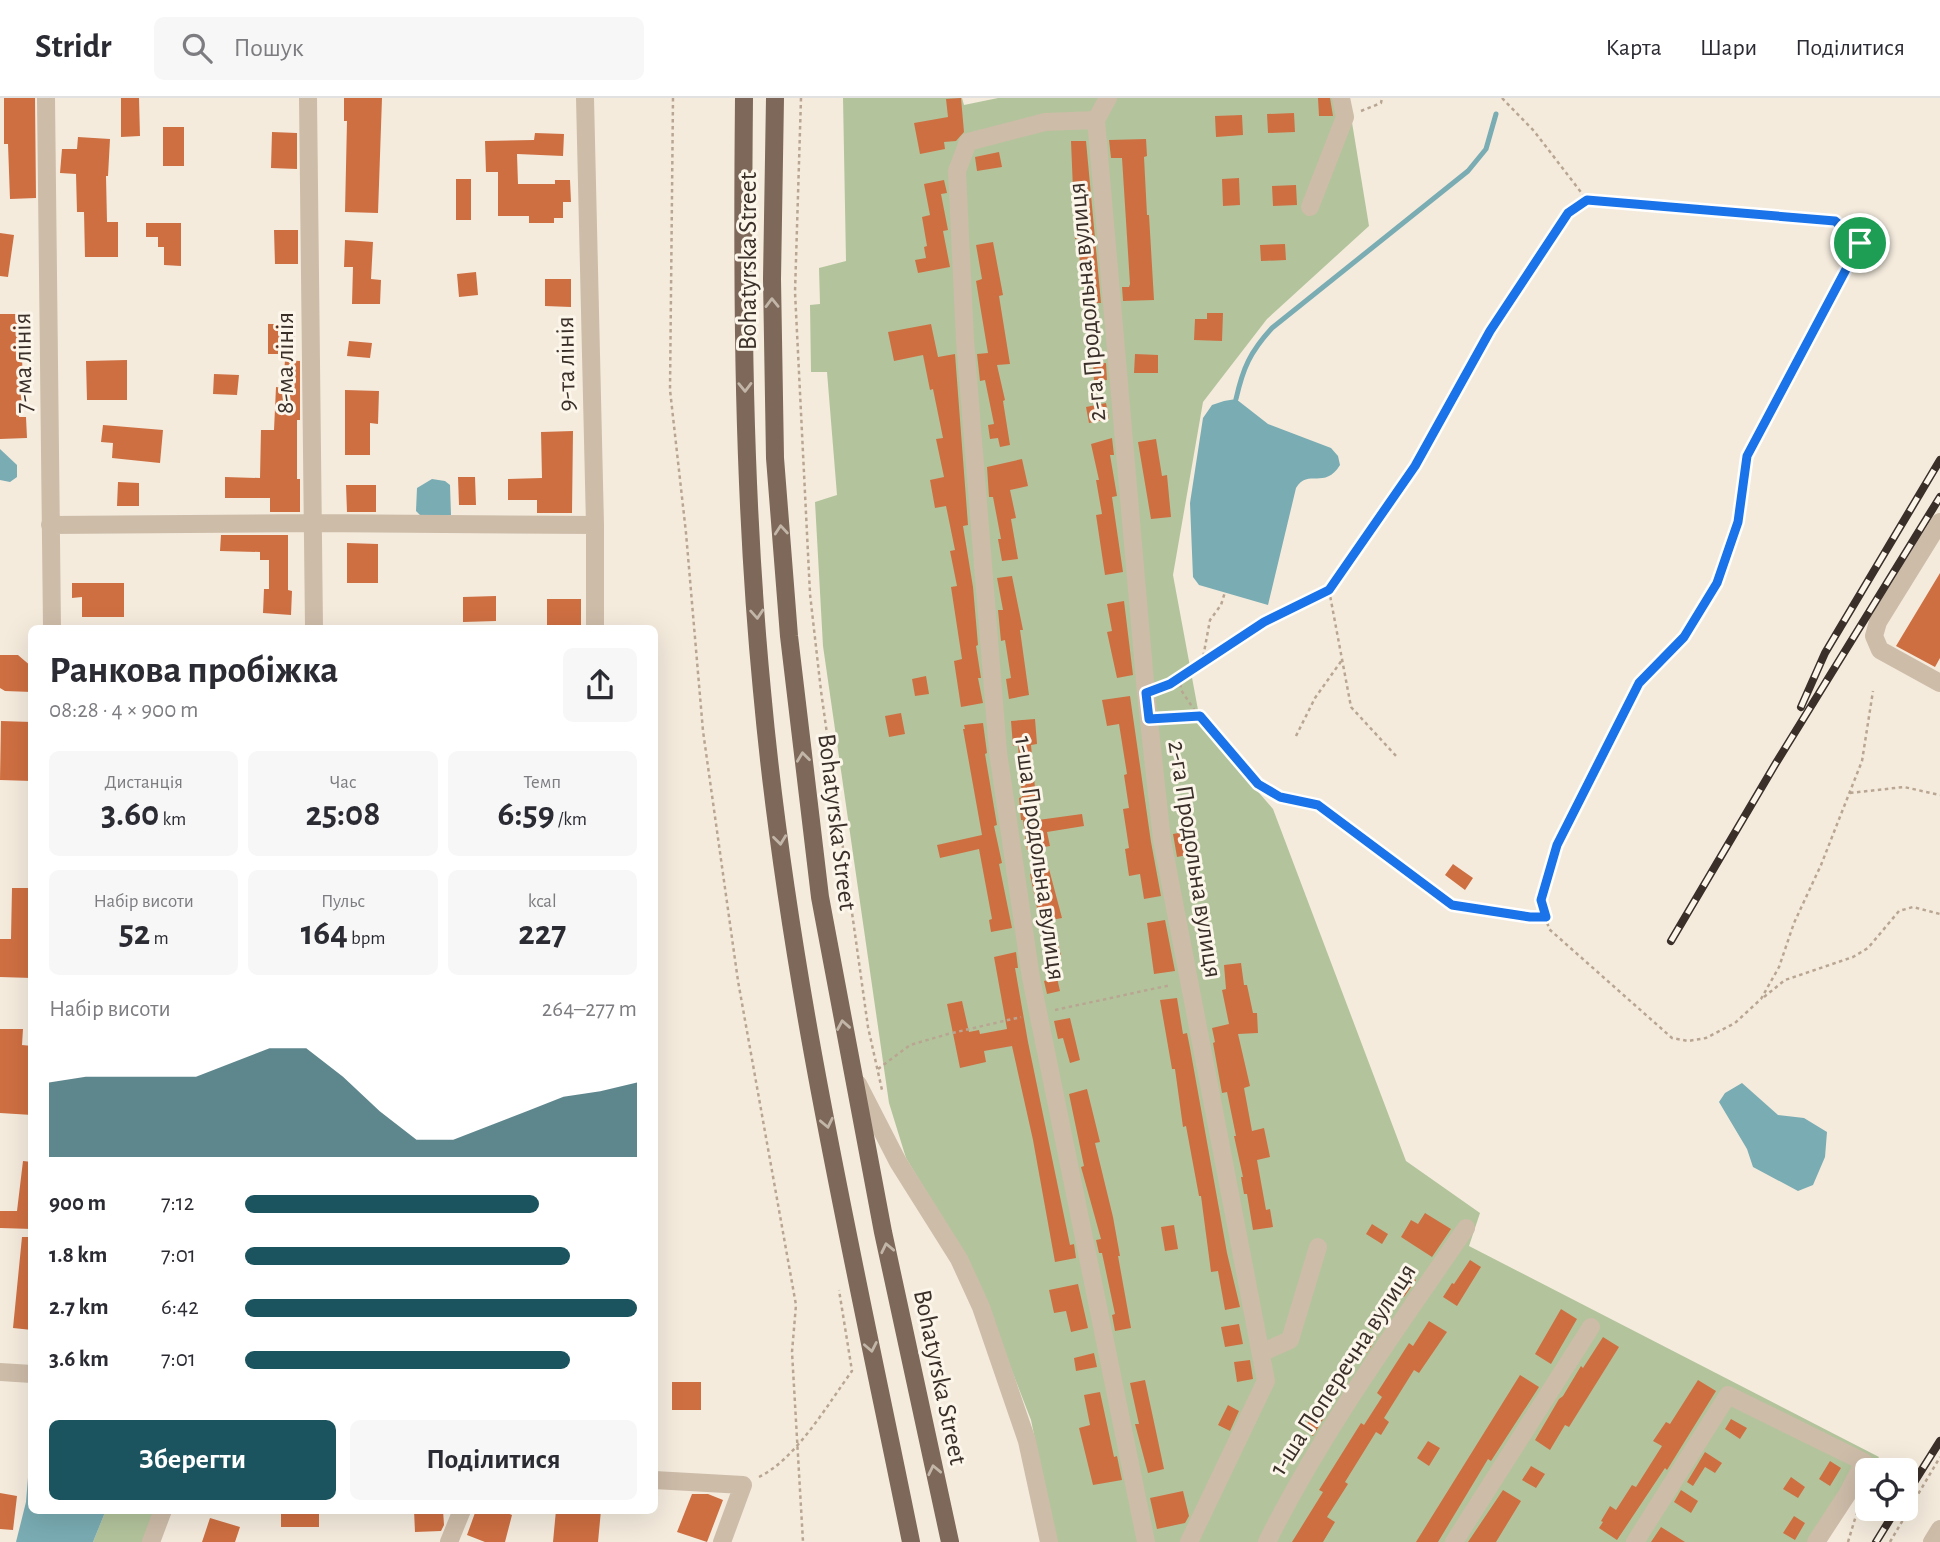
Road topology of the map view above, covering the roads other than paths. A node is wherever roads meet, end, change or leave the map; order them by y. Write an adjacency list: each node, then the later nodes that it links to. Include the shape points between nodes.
1 (46, 98): 13 (street, 7-ма лінія)
2 (308, 98): 11 (street, 8-ма лінія)
3 (585, 98): 12 (street, 9-та лінія)
4 (744, 98): 32 (main road, Bohatyrska Street, one-way to 32, via 747,466 762,692 807,1030)
5 (775, 98): 18 (main road, Bohatyrska Street, one-way to 5, via 820,897 789,636 775,458)
6 (1108, 98): 8 (street)
7 (1341, 98): 9 (street, via 1345,117)
8 (1096, 120): 22 (street, 2-га Продольна вулиця, via 1162,839); 35 (street, 1-ша Продольна вулиця, via 1045,122 968,142 957,171 965,340 998,752 1031,978)
9 (1310, 206)
10 (1940, 522): 17 (street, via 1878,622 1874,636 1880,650)
11 (311, 523): 12 (street); 13 (street); 15 (street, 8-ма лінія)
12 (595, 524): 16 (street, 9-та лінія)
13 (50, 525): 14 (street, 7-ма лінія)
14 (52, 625)
15 (314, 625)
16 (596, 625)
17 (1940, 683)
18 (852, 1072): 33 (main road, Bohatyrska Street, one-way to 18); 34 (street, via 898,1162 959,1259 981,1307 1027,1441)
19 (1466, 1228): 37 (street, 1-ша Поперечна вулиця, via 1344,1408)
20 (1318, 1247): 22 (street, via 1290,1340)
21 (1591, 1327): 38 (street)
22 (1261, 1353): 36 (street, 2-га Продольна вулиця, via 1266,1381)
23 (0, 1372): 24 (street)
24 (28, 1374)
25 (658, 1480): 31 (street, via 743,1485)
26 (162, 1514): 29 (street)
27 (460, 1514): 30 (street)
28 (1940, 1530): 41 (street)
29 (151, 1542)
30 (449, 1542)
31 (722, 1542)
32 (911, 1542)
33 (950, 1542)
34 (1049, 1542)
35 (1146, 1542)
36 (1189, 1542)
37 (1267, 1542)
38 (1454, 1542)
39 (1635, 1542): 40 (street, via 1728,1395 1864,1462)
40 (1816, 1542)
41 (1932, 1542)

